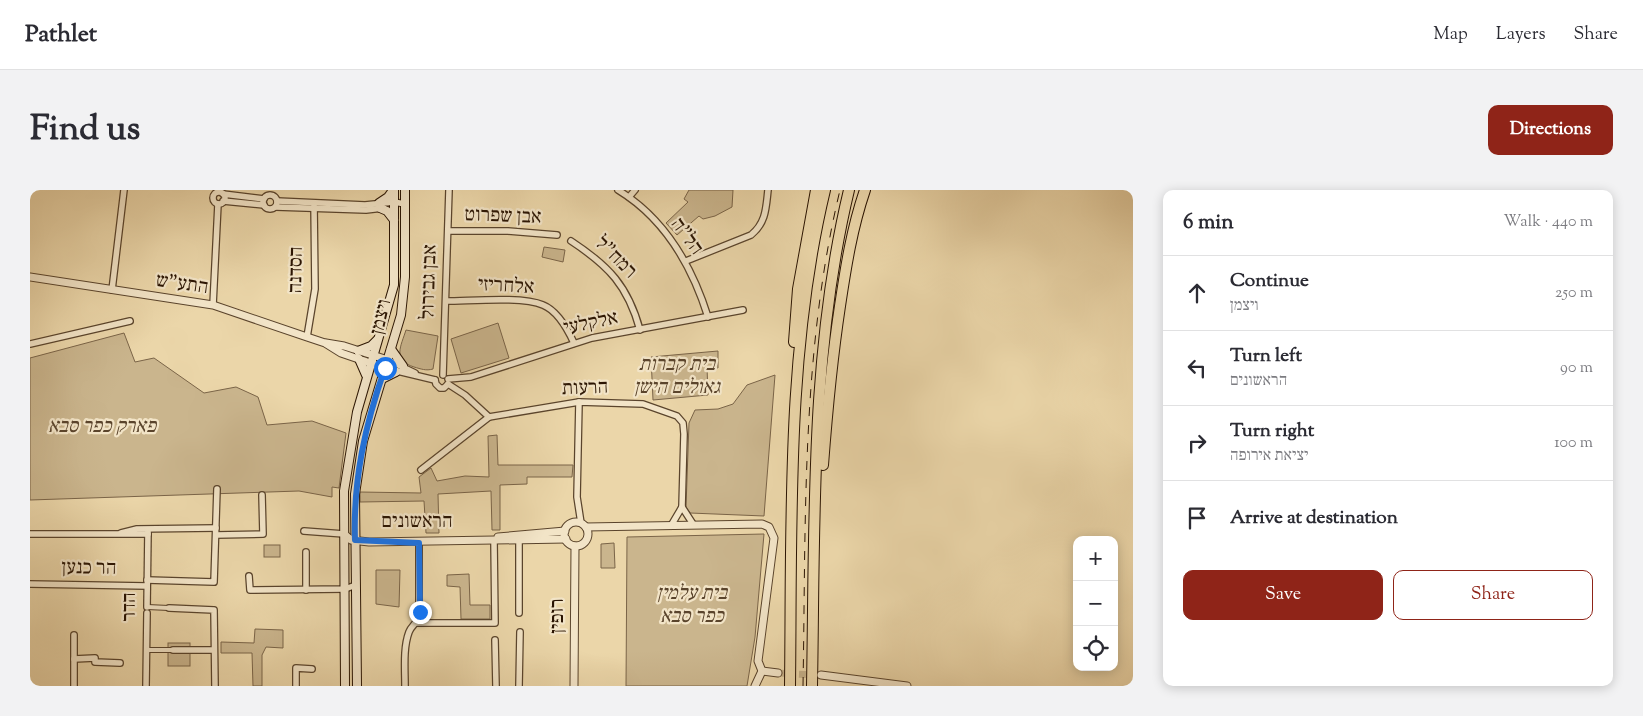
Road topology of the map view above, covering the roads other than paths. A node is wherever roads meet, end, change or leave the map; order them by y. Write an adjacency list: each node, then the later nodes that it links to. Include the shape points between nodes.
1 (124, 190): 28 (street)
2 (393, 190): 17 (main road, ויצמן); 19 (main road)
3 (404, 190): 18 (main road, ויצמן)
4 (449, 190): 23 (street, אבן גבירול)
5 (618, 190): 13 (street, הל"ה)
6 (635, 190): 13 (street)
7 (768, 190): 26 (street, via 764,220 758,229 751,235)
8 (816, 190): 65 (highway, via 803,253 795,325)
9 (826, 190): 65 (highway, via 810,262 800,342)
10 (849, 190): 75 (highway, via 832,266 824,337 817,437)
11 (865, 190): 75 (highway, via 854,227 829,387)
12 (220, 192): 14 (street); 14 (street, via 213,196 213,200); 15 (street)
13 (629, 197): 26 (street, הל"ה, via 669,238)
14 (221, 202): 15 (street); 30 (street)
15 (264, 202): 16 (street, via 270,209); 16 (street, via 272,195)
16 (276, 204): 20 (street)
17 (394, 204): 18 (street); 19 (street); 22 (main road, ויצמן)
18 (405, 204): 40 (main road, ויצמן, via 404,292)
19 (377, 205): 20 (street); 21 (street); 21 (street); 22 (main road)
20 (313, 206): 21 (street); 35 (street, הסדנה, via 315,289)
21 (366, 210)
22 (394, 220): 36 (main road, ויצמן, via 394,285)
23 (448, 231): 24 (street, אבן שפרוט); 29 (street, אבן גבירול)
24 (558, 235)
25 (571, 241): 34 (street, רמח"ל, via 599,261 628,293)
26 (686, 261): 32 (street, הל"ה)
27 (30, 277): 28 (street, התע"ש)
28 (112, 290): 30 (street, התע"ש)
29 (446, 301): 38 (street, אלחריזי, via 515,301 545,305 567,329); 50 (street, אבן גבירול)
30 (213, 305): 35 (street, התע"ש)
31 (743, 310): 32 (street, אלקלעי)
32 (708, 317): 34 (street, אלקלעי)
33 (130, 321): 39 (street)
34 (640, 330): 38 (street, אלקלעי)
35 (308, 337): 37 (street, התע"ש)
36 (379, 338): 41 (main road, via 371,346); 43 (main road, ויצמן)
37 (325, 343): 41 (street, התע"ש); 42 (street, התע"ש, via 336,351)
38 (574, 343): 50 (street, אלקלעי, via 471,377)
39 (30, 344)
40 (392, 349): 44 (main road, ויצמן); 45 (main road)
41 (358, 351): 43 (street, התע"ש)
42 (359, 359): 43 (street, התע"ש); 48 (main road)
43 (372, 360): 44 (street); 48 (main road, ויצמן)
44 (386, 364): 45 (street); 46 (street); 49 (main road, ויצמן)
45 (403, 366): 47 (street)
46 (396, 372): 47 (street); 49 (main road)
47 (417, 374): 51 (street)
48 (366, 378): 67 (main road, ויצמן, via 347,467)
49 (382, 379): 68 (main road, ויצמן, via 360,455 355,494)
50 (446, 379): 51 (street); 51 (street, via 440,388); 53 (street)
51 (435, 380)
52 (579, 402): 53 (street, הרעות); 57 (street, הרעות, via 643,404 677,416 683,423 684,434); 60 (street, via 577,497)
53 (489, 417): 54 (street, הרעות)
54 (421, 470)
55 (216, 489): 62 (street)
56 (262, 494): 62 (street, via 263,534)
57 (682, 507): 58 (street, הרעות); 59 (street)
58 (672, 524): 59 (street); 60 (street)
59 (693, 524): 97 (street, via 762,524 773,533 758,661)
60 (583, 525): 64 (street, via 572,522); 73 (street, via 587,538)
61 (148, 531): 62 (street); 66 (street, via 136,528 120,533); 78 (street, הדר)
62 (216, 531): 78 (street, הר כנען, via 214,582)
63 (304, 531): 67 (street)
64 (565, 531): 68 (street, הראשונים, via 495,537); 69 (street)
65 (792, 532): 111 (highway)
66 (30, 534)
67 (344, 537): 68 (street, הראשונים); 76 (main road, ויצמן)
68 (355, 538): 72 (street, הראשונים); 80 (main road, ויצמן)
69 (566, 539): 71 (street, הראשונים); 73 (street)
70 (494, 541): 71 (street, הראשונים); 72 (street, הראשונים); 87 (street, via 495,623)
71 (519, 542): 86 (street)
72 (419, 543): 87 (street, via 420,612)
73 (575, 546): 109 (street, רופין)
74 (306, 552): 83 (street)
75 (814, 568): 112 (highway)
76 (345, 571): 81 (street, via 340,584); 82 (main road, ויצמן)
77 (249, 576): 83 (street, via 250,590)
78 (147, 583): 79 (street, הר כנען); 85 (street, הדר)
79 (30, 584)
80 (356, 585): 82 (street); 105 (main road, ויצמן)
81 (332, 589): 82 (street); 83 (street)
82 (345, 589): 104 (main road, ויצמן)
83 (306, 590)
84 (169, 608): 85 (street); 93 (street, via 214,610)
85 (147, 610): 91 (street, הדר)
86 (520, 613)
87 (417, 623): 106 (street, via 409,630)
88 (520, 632): 108 (street)
89 (74, 635): 94 (street)
90 (495, 640): 107 (street)
91 (146, 650): 92 (street); 101 (street, הדר)
92 (173, 650): 93 (street)
93 (214, 650): 102 (street)
94 (74, 659): 95 (street, via 95,658 96,662); 100 (street)
95 (120, 663)
96 (312, 669): 103 (street, via 296,668)
97 (762, 671): 98 (street); 110 (street)
98 (778, 673)
99 (821, 676): 113 (street)
100 (74, 686)
101 (146, 686)
102 (215, 686)
103 (296, 686)
104 (346, 686)
105 (357, 686)
106 (404, 686)
107 (496, 686)
108 (519, 686)
109 (574, 686)
110 (754, 686)
111 (790, 686)
112 (812, 686)
113 (907, 686)

